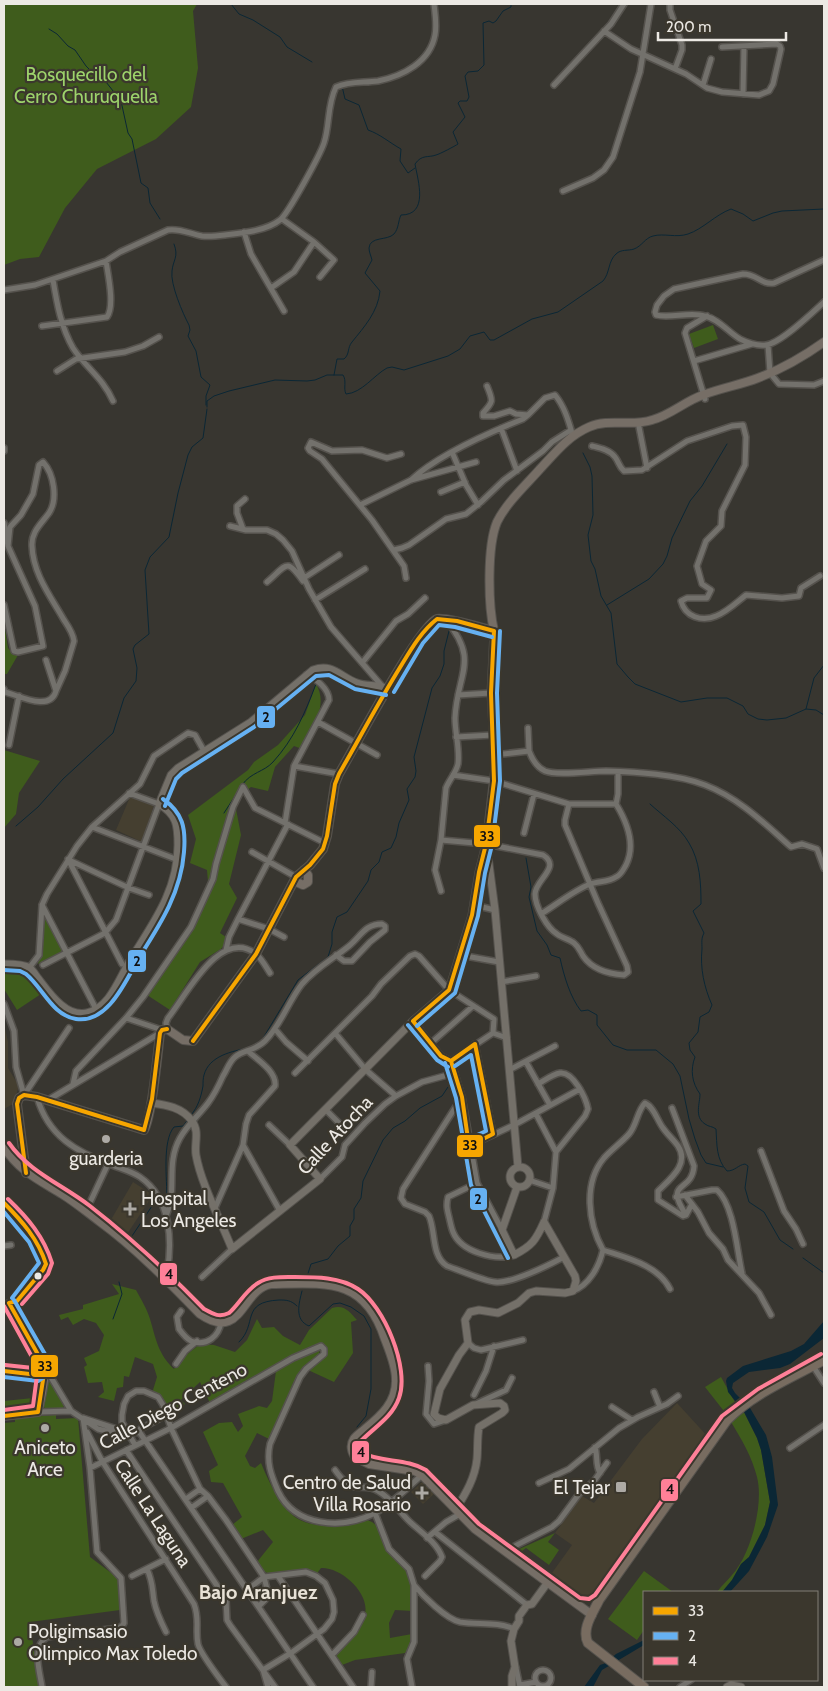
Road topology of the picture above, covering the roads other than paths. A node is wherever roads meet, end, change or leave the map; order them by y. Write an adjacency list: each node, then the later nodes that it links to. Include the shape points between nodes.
1 (434, 4): 15 (street, via 435,36 426,56 411,70 377,81 346,83 336,87 324,143)
2 (624, 4): 5 (street)
3 (651, 4): 8 (street)
4 (670, 4): 10 (street, via 682,45)
5 (604, 31): 8 (street); 11 (street)
6 (744, 46): 7 (street); 13 (street); 13 (street, via 776,44 781,49 769,90 758,96)
7 (722, 47)
8 (643, 55): 10 (street); 14 (street, via 609,164 593,178)
9 (711, 59): 12 (street)
10 (675, 68): 12 (street)
11 (554, 85)
12 (703, 86): 13 (street)
13 (744, 94)
14 (562, 191)
15 (282, 219): 16 (street); 17 (street)
16 (244, 232): 19 (street, via 207,236 176,228 120,252); 22 (street, via 251,254)
17 (314, 242): 20 (street, via 334,260); 22 (street, via 294,272)
18 (824, 260): 26 (street, via 774,283 768,284 751,274 743,274 674,288 660,300 655,312 660,316)
19 (106, 262): 21 (street); 27 (street, via 110,313 100,319)
20 (320, 278)
21 (53, 280): 23 (street); 27 (street)
22 (271, 288): 25 (street)
23 (4, 290)
24 (824, 302): 32 (street, via 788,333)
25 (284, 311)
26 (707, 316): 31 (street); 35 (street, via 687,328 685,333)
27 (63, 324): 28 (street); 34 (street)
28 (42, 326)
29 (159, 337): 34 (street, via 125,352)
30 (824, 342): 37 (main road)
31 (753, 344): 32 (street); 35 (street)
32 (768, 345): 37 (street)
33 (824, 348): 37 (main road, via 806,360)
34 (81, 358): 36 (street); 41 (street, via 107,388)
35 (694, 361): 40 (street)
36 (57, 371)
37 (771, 375): 38 (street, via 779,384 814,385); 40 (main road)
38 (824, 381)
39 (487, 386): 42 (street, via 493,400 484,416 510,411)
40 (704, 397): 43 (main road, via 666,420); 45 (main road, via 651,421 606,423)
41 (113, 402)
42 (528, 415): 44 (street); 45 (street, via 545,398 555,395)
43 (639, 427): 51 (street); 75 (main road, via 591,431 576,439 509,511 495,550)
44 (501, 428): 47 (street); 52 (street)
45 (572, 433): 52 (street, via 552,442); 75 (main road, via 505,508 497,522 490,550)
46 (592, 446): 51 (street, via 611,453 624,471)
47 (452, 452): 50 (street); 53 (street)
48 (401, 454): 57 (street, via 386,458 362,450 332,451 311,442 310,451 322,459)
49 (476, 462): 50 (street)
50 (459, 466): 53 (street); 54 (street)
51 (647, 468): 66 (street, via 687,442 743,425 745,465 722,510 721,526 706,541 697,566 702,584 711,590 707,598 681,601 683,609 692,616 716,617 746,595 799,596 801,588)
52 (517, 471): 58 (street)
53 (411, 480): 57 (street)
54 (465, 482): 55 (street); 58 (street)
55 (440, 492)
56 (245, 500): 61 (street, via 237,506)
57 (360, 505): 63 (street)
58 (478, 505): 63 (street, via 459,517 446,519 409,545)
59 (4, 523): 62 (street)
60 (230, 526): 61 (street)
61 (243, 529): 67 (street, via 267,530 276,534 292,551)
62 (8, 546): 73 (street, via 35,606 43,646 14,651); 81 (street, via 10,528 33,494 39,465 43,462 50,473 53,498 50,512 34,534 35,564 74,641)
63 (394, 550): 68 (street, via 404,566)
64 (339, 555): 67 (street)
65 (365, 569): 72 (street)
66 (820, 576)
67 (304, 578): 70 (street)
68 (406, 578)
69 (267, 582): 70 (street, via 289,565)
70 (309, 589): 72 (street)
71 (425, 598): 77 (street, via 396,621)
72 (315, 600): 77 (street, via 331,627)
73 (4, 605)
74 (446, 619): 75 (main road); 79 (main road, via 438,619 428,626); 83 (street, via 458,634 465,655)
75 (494, 631): 82 (street)
76 (46, 660): 81 (street)
77 (362, 663): 79 (street)
78 (306, 675): 79 (street, via 320,667 328,668 356,683); 85 (street, via 320,683 329,696); 91 (street, via 251,722)
79 (385, 687): 89 (main road)
80 (4, 689): 84 (street)
81 (56, 691): 84 (street, via 46,702)
82 (491, 694): 83 (street); 87 (street)
83 (458, 695): 88 (street)
84 (19, 696): 90 (street)
85 (318, 722): 89 (street); 95 (street)
86 (528, 728): 92 (street)
87 (493, 735): 88 (street); 93 (street)
88 (456, 737): 98 (street, via 458,764)
89 (358, 744): 94 (street); 97 (main road)
90 (9, 745)
91 (204, 751): 100 (street, via 192,733 183,736 154,756 140,784); 102 (street, via 171,776)
92 (529, 751): 93 (street); 96 (street, via 538,766 547,772)
93 (494, 754): 99 (street)
94 (378, 755)
95 (294, 766): 97 (street); 105 (street)
96 (618, 772): 104 (street); 116 (street, via 658,774 703,784 728,795 749,809 791,847 802,844 817,848)
97 (339, 774): 109 (main road)
98 (453, 775): 99 (street); 108 (street, via 446,788)
99 (494, 781): 101 (street); 110 (street)
100 (129, 793): 102 (street); 106 (street)
101 (534, 794): 103 (street); 107 (street)
102 (159, 804): 111 (street); 114 (street, via 176,820)
103 (569, 804): 104 (street); 121 (street, via 565,825)
104 (616, 804): 121 (street, via 626,822 631,849 629,860 616,878)
105 (286, 824): 109 (street); 115 (street); 151 (street, via 255,808 243,788 233,807 213,879 191,927)
106 (92, 827): 111 (street); 113 (street)
107 (524, 833)
108 (441, 840): 110 (street); 123 (street, via 435,870)
109 (325, 843): 117 (main road)
110 (486, 844): 118 (street); 119 (street); 128 (street, via 548,858 550,867 535,893)
111 (144, 848): 114 (street); 122 (street)
112 (252, 852): 115 (street)
113 (68, 860): 122 (street); 125 (street); 131 (street)
114 (178, 860): 149 (street, via 164,904 113,992)
115 (268, 861): 120 (street); 129 (street)
116 (824, 868)
117 (304, 870): 120 (main road); 120 (main road, via 308,882 303,885)
118 (479, 872): 119 (street); 126 (street)
119 (489, 872): 127 (street)
120 (295, 879): 130 (main road)
121 (590, 884): 128 (street); 128 (street, via 627,966 628,972 624,975 592,965 573,942 550,928)
122 (129, 888): 124 (street); 131 (street, via 116,920)
123 (441, 891)
124 (149, 895)
125 (42, 905): 134 (street); 142 (street, via 39,955)
126 (474, 905): 127 (street); 137 (street)
127 (494, 910): 138 (street)
128 (541, 914)
129 (238, 919): 130 (street); 133 (street)
130 (269, 929): 132 (street); 135 (main road)
131 (105, 933): 134 (street); 140 (street)
132 (284, 937)
133 (226, 950): 135 (street, via 241,948); 156 (street, via 212,960 186,993)
134 (67, 953): 141 (street); 149 (street)
135 (256, 954): 143 (street); 156 (main road, via 192,1041)
136 (336, 955): 136 (street, via 344,961 352,961 382,934 385,926 375,924 368,927); 155 (street, via 302,985)
137 (460, 955): 138 (street); 146 (street)
138 (499, 962): 145 (street)
139 (4, 964): 142 (street)
140 (122, 964)
141 (43, 965)
142 (30, 968): 149 (street, via 64,1007 85,1013)
143 (270, 973)
144 (536, 976): 145 (street)
145 (501, 982): 150 (street)
146 (449, 990): 148 (street); 153 (street); 157 (street, via 415,954)
147 (4, 1004): 174 (street, via 14,1031 16,1067)
148 (473, 1006): 152 (street); 160 (street)
149 (96, 1009)
150 (504, 1012): 152 (street); 159 (street)
151 (126, 1018): 156 (street); 171 (street, via 76,1071)
152 (494, 1018): 158 (street)
153 (414, 1021): 160 (street); 167 (street)
154 (68, 1028): 174 (street)
155 (275, 1029): 163 (street); 164 (street)
156 (163, 1031): 171 (street); 179 (main road)
157 (335, 1033): 164 (street); 167 (street)
158 (493, 1033): 159 (street); 161 (street)
159 (507, 1038): 168 (street)
160 (430, 1044): 165 (street)
161 (475, 1044): 165 (street); 188 (street)
162 (555, 1046): 166 (street)
163 (249, 1052): 184 (street, via 240,1053 232,1060 209,1102); 190 (street, via 276,1081 249,1115)
164 (308, 1061): 170 (street)
165 (451, 1061): 169 (street)
166 (526, 1062): 168 (street); 172 (street)
167 (366, 1070): 175 (street); 182 (street)
168 (509, 1070): 186 (street)
169 (455, 1072): 175 (street, Calle Atocha, via 422,1082); 177 (street)
170 (295, 1073)
171 (73, 1084): 178 (street)
172 (538, 1084): 173 (street, via 564,1073); 180 (street)
173 (580, 1089): 180 (street); 194 (street, via 588,1109)
174 (24, 1095): 176 (main road); 197 (main road, via 17,1104)
175 (396, 1096): 198 (street, Calle Atocha, via 365,1122 345,1145 342,1157)
176 (37, 1097): 178 (main road); 195 (street, via 45,1119 57,1134 72,1147)
177 (462, 1097): 191 (street); 220 (street, via 403,1189 401,1198 404,1204 429,1216 441,1262 495,1282 522,1276)
178 (48, 1100): 179 (main road, via 144,1130)
179 (151, 1103): 184 (street, via 181,1110)
180 (550, 1105): 183 (street)
181 (672, 1108): 204 (street, via 694,1166 693,1173)
182 (326, 1110): 187 (street); 189 (street)
183 (536, 1114): 186 (street); 194 (street)
184 (192, 1121): 207 (street, via 197,1136 196,1156); 211 (street, via 174,1152 171,1204)
185 (269, 1125): 189 (street)
186 (514, 1125): 188 (street); 196 (street)
187 (344, 1128)
188 (493, 1134): 191 (street)
189 (290, 1145): 198 (street)
190 (244, 1146): 207 (street); 209 (street)
191 (469, 1146): 200 (street)
192 (4, 1147): 197 (main road, via 10,1158)
193 (761, 1151): 214 (street, via 784,1211)
194 (556, 1152): 202 (street)
195 (108, 1164): 208 (street); 211 (street, via 141,1178 155,1193)
196 (518, 1167): 199 (street, via 528,1171); 201 (street, via 510,1176 512,1183)
197 (26, 1173): 208 (main road)
198 (320, 1179): 209 (street, Calle Atocha)
199 (529, 1180): 201 (street, via 526,1185); 202 (street)
200 (477, 1183): 213 (street); 219 (street, via 448,1198 446,1204 453,1233 460,1242 492,1258)
201 (518, 1186): 213 (street)
202 (553, 1188): 212 (street)
203 (685, 1195): 204 (street); 206 (street); 221 (street, via 712,1190 721,1194 732,1217)
204 (676, 1197): 210 (street)
205 (4, 1203): 226 (main road, via 33,1234 46,1264)
206 (692, 1204): 210 (street); 221 (street, via 709,1234)
207 (215, 1208): 217 (street)
208 (86, 1211): 223 (main road)
209 (280, 1211): 217 (street, Calle Atocha)
210 (686, 1215): 218 (street, via 658,1200 658,1191 677,1172 682,1154 645,1103 630,1133 597,1169 591,1189 592,1218)
211 (166, 1216): 223 (street, via 171,1241)
212 (544, 1222): 219 (street, via 533,1243); 220 (street)
213 (502, 1230): 219 (street)
214 (803, 1244)
215 (11, 1245): 216 (street)
216 (4, 1246)
217 (232, 1249): 222 (street, Calle Atocha)
218 (603, 1250): 224 (street, via 652,1269); 225 (street, via 586,1284)
219 (514, 1254)
220 (564, 1257): 225 (street, via 576,1276)
221 (742, 1274): 229 (street, via 759,1293)
222 (202, 1276)
223 (166, 1278): 231 (main road, via 200,1314)
224 (670, 1289)
225 (573, 1291): 234 (street, via 536,1291 498,1313 470,1312 465,1320)
226 (18, 1301): 227 (street); 230 (main road)
227 (6, 1302): 230 (street)
228 (181, 1311): 233 (street, via 177,1317 179,1329)
229 (771, 1315)
230 (18, 1318): 236 (main road)
231 (222, 1322): 233 (street, via 220,1332 214,1338); 274 (main road, via 237,1317 252,1295 264,1286 335,1286 363,1299 384,1334 396,1379 390,1403 354,1439 352,1452 362,1462 416,1471)
232 (523, 1340): 235 (street)
233 (197, 1341): 238 (street)
234 (468, 1343): 235 (street, via 481,1350); 258 (street, via 440,1390 434,1414)
235 (494, 1346): 248 (street)
236 (40, 1358): 241 (main road); 244 (main road)
237 (824, 1360): 242 (highway)
238 (176, 1364)
239 (824, 1365): 242 (highway)
240 (428, 1366): 258 (street, via 426,1414 434,1424)
241 (44, 1367): 244 (main road); 253 (street)
242 (814, 1368): 246 (street); 295 (highway, via 756,1398 727,1420)
243 (4, 1371): 244 (street)
244 (41, 1375): 254 (main road)
245 (512, 1378): 250 (street, via 506,1390)
246 (824, 1383)
247 (654, 1392): 252 (street)
248 (474, 1395)
249 (678, 1396): 252 (street)
250 (473, 1405): 258 (street); 281 (street, via 500,1403 505,1410 479,1427 477,1458 470,1487)
251 (612, 1406): 259 (street)
252 (660, 1407): 259 (street)
253 (71, 1411): 254 (street); 257 (street)
254 (36, 1412): 256 (main road)
255 (166, 1414): 261 (street); 263 (street); 263 (street, via 158,1397 136,1391 128,1396 122,1415 122,1422)
256 (4, 1416)
257 (83, 1418): 262 (street); 263 (street)
258 (446, 1420)
259 (632, 1420): 266 (street)
260 (824, 1425): 267 (street)
261 (170, 1428): 264 (street, Calle Diego Centeno); 276 (street); 282 (street, Calle Diego Centeno, via 320,1346 324,1354 300,1377 270,1444 268,1463 273,1480 284,1502 298,1514 315,1521 344,1523)
262 (85, 1430): 269 (street, Calle La Laguna); 271 (street)
263 (133, 1434): 264 (street); 265 (street); 265 (street, via 141,1438)
264 (145, 1440): 265 (street, Calle Diego Centeno); 278 (street)
265 (136, 1443): 268 (street, Calle Diego Centeno)
266 (595, 1447): 273 (street); 275 (street, via 569,1468)
267 (790, 1448)
268 (126, 1450): 269 (street, Calle Diego Centeno); 307 (street, via 226,1599 227,1620)
269 (102, 1461): 271 (street, Calle Diego Centeno); 286 (street, Calle La Laguna)
270 (607, 1463): 273 (street)
271 (90, 1468): 311 (street, via 97,1552 121,1578 124,1623 118,1628 43,1640 38,1653)
272 (335, 1470): 279 (street, via 341,1479 354,1487 372,1488)
273 (600, 1473): 285 (street, via 552,1527)
274 (422, 1475): 279 (street); 281 (main road)
275 (539, 1483)
276 (200, 1489): 277 (street); 278 (street)
277 (208, 1496): 280 (street); 291 (street)
278 (186, 1499): 280 (street)
279 (392, 1501): 282 (street); 284 (street)
280 (191, 1508): 294 (street)
281 (458, 1512): 283 (street); 285 (main road)
282 (375, 1513): 293 (street, via 389,1549 409,1569)
283 (434, 1532): 284 (street); 297 (street)
284 (427, 1538): 290 (street, via 442,1557)
285 (505, 1551): 292 (main road)
286 (166, 1559): 287 (street); 312 (street, Calle La Laguna, via 194,1604 200,1651)
287 (147, 1569): 288 (street); 302 (street, via 152,1580 154,1602)
288 (132, 1576)
289 (278, 1576): 291 (street); 303 (street); 303 (street, via 306,1572 324,1583 330,1592 334,1612 332,1619)
290 (425, 1576)
291 (264, 1577): 294 (street); 298 (street, via 267,1589 265,1600)
292 (548, 1582): 296 (main road); 297 (street, via 532,1604)
293 (414, 1585): 301 (street, via 429,1602 458,1621 505,1625); 318 (street, via 414,1642 407,1659)
294 (247, 1590): 298 (street)
295 (599, 1600): 296 (main road, via 590,1605); 300 (highway)
296 (578, 1604): 300 (main road)
297 (527, 1605): 301 (street)
298 (259, 1606): 304 (street)
299 (363, 1615): 305 (street, via 354,1632)
300 (592, 1615): 320 (highway, via 585,1638)
301 (514, 1629): 306 (street, via 511,1641)
302 (166, 1632)
303 (318, 1633): 304 (street); 305 (street)
304 (291, 1653): 307 (street); 315 (street)
305 (332, 1655): 316 (street)
306 (515, 1667): 310 (street); 319 (street)
307 (263, 1670): 313 (street); 314 (street)
308 (372, 1672): 317 (street)
309 (536, 1682): 310 (street)
310 (520, 1686)
311 (42, 1687)
312 (226, 1687)
313 (268, 1687)
314 (275, 1687)
315 (313, 1687)
316 (352, 1687)
317 (371, 1687)
318 (412, 1687)
319 (512, 1687)
320 (644, 1687)
321 (727, 1687): 322 (street, via 731,1684)
322 (741, 1687)

